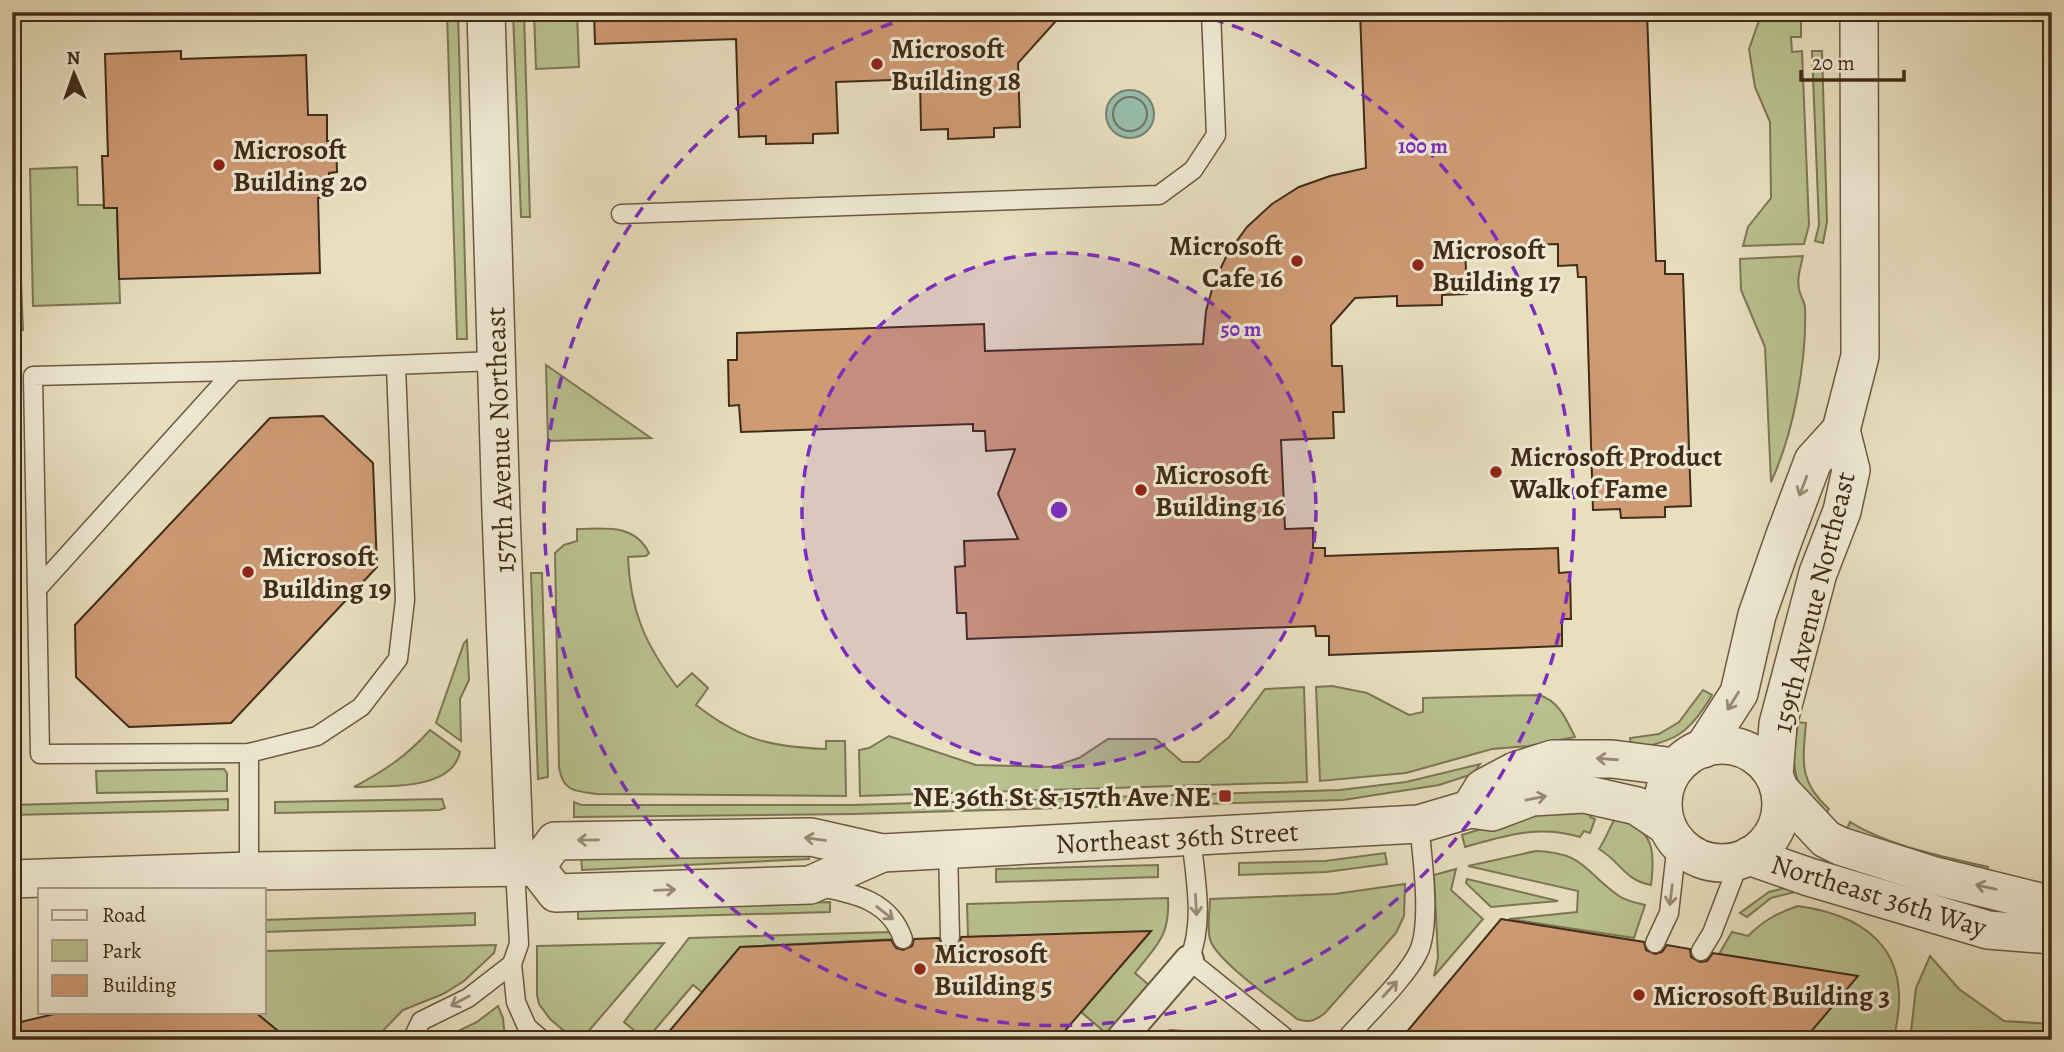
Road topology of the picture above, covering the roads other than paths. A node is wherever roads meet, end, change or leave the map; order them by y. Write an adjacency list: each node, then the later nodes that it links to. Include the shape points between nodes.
1 (486, 12): 5 (street, 157th Avenue Northeast)
2 (1211, 12): 4 (lane, via 1216,135 1193,170 1159,195)
3 (1859, 12): 8 (street, 159th Avenue Northeast, via 1860,356)
4 (621, 214)
5 (496, 360): 6 (lane); 20 (street, 157th Avenue Northeast)
6 (396, 366): 7 (lane); 10 (lane, via 405,600 398,659 360,707 317,736)
7 (233, 371): 9 (lane); 9 (lane, via 33,376)
8 (1841, 430): 11 (street, 159th Avenue Northeast, one-way to 11, via 1813,461 1757,615 1739,693); 12 (street, 159th Avenue Northeast, via 1851,470 1778,724)
9 (37, 589): 10 (lane, via 40,754)
10 (249, 753): 21 (lane)
11 (1689, 758): 12 (street, via 1719,744 1739,747 1757,756); 13 (street, one-way to 13, via 1553,759 1483,788); 15 (street, via 1666,786 1663,805)
12 (1777, 783): 19 (street, via 1782,808 1777,828 1766,845); 24 (street, Northeast 36th Way, one-way to 12, via 1840,846 1826,839)
13 (1470, 809): 14 (street, Northeast 36th Street); 15 (street, Northeast 36th Street, one-way to 15, via 1492,812 1532,797 1584,794 1637,806)
14 (1419, 824): 16 (street, Northeast 36th Street); 36 (lane, one-way to 14, via 1420,951 1424,872)
15 (1672, 834): 19 (street, via 1693,855 1711,862); 28 (lane, one-way to 28, via 1669,913)
16 (1191, 837): 17 (street, Northeast 36th Street); 30 (lane, one-way to 30, via 1197,926)
17 (948, 848): 18 (street, Northeast 36th Street); 26 (lane)
18 (882, 853): 20 (street, Northeast 36th Street, one-way to 20, via 811,837 555,841); 23 (street, Northeast 36th Street)
19 (1745, 858): 25 (street, Northeast 36th Way, via 1988,930); 29 (lane)
20 (525, 867): 21 (street); 23 (street, Northeast 36th Street, one-way to 23, via 556,893); 31 (lane, via 519,944)
21 (249, 872): 22 (street)
22 (12, 879)
23 (810, 885): 27 (lane, one-way to 27, via 868,900 895,920)
24 (2052, 905)
25 (2052, 935)
26 (950, 937)
27 (903, 939)
28 (1655, 943)
29 (1701, 951)
30 (1189, 960): 34 (street); 35 (lane)
31 (512, 964): 32 (lane, one-way to 32, via 467,998 421,1021); 33 (lane, via 516,1002 527,1027)
32 (412, 1040)
33 (542, 1040)
34 (1121, 1040)
35 (1288, 1040)
36 (1345, 1040)

